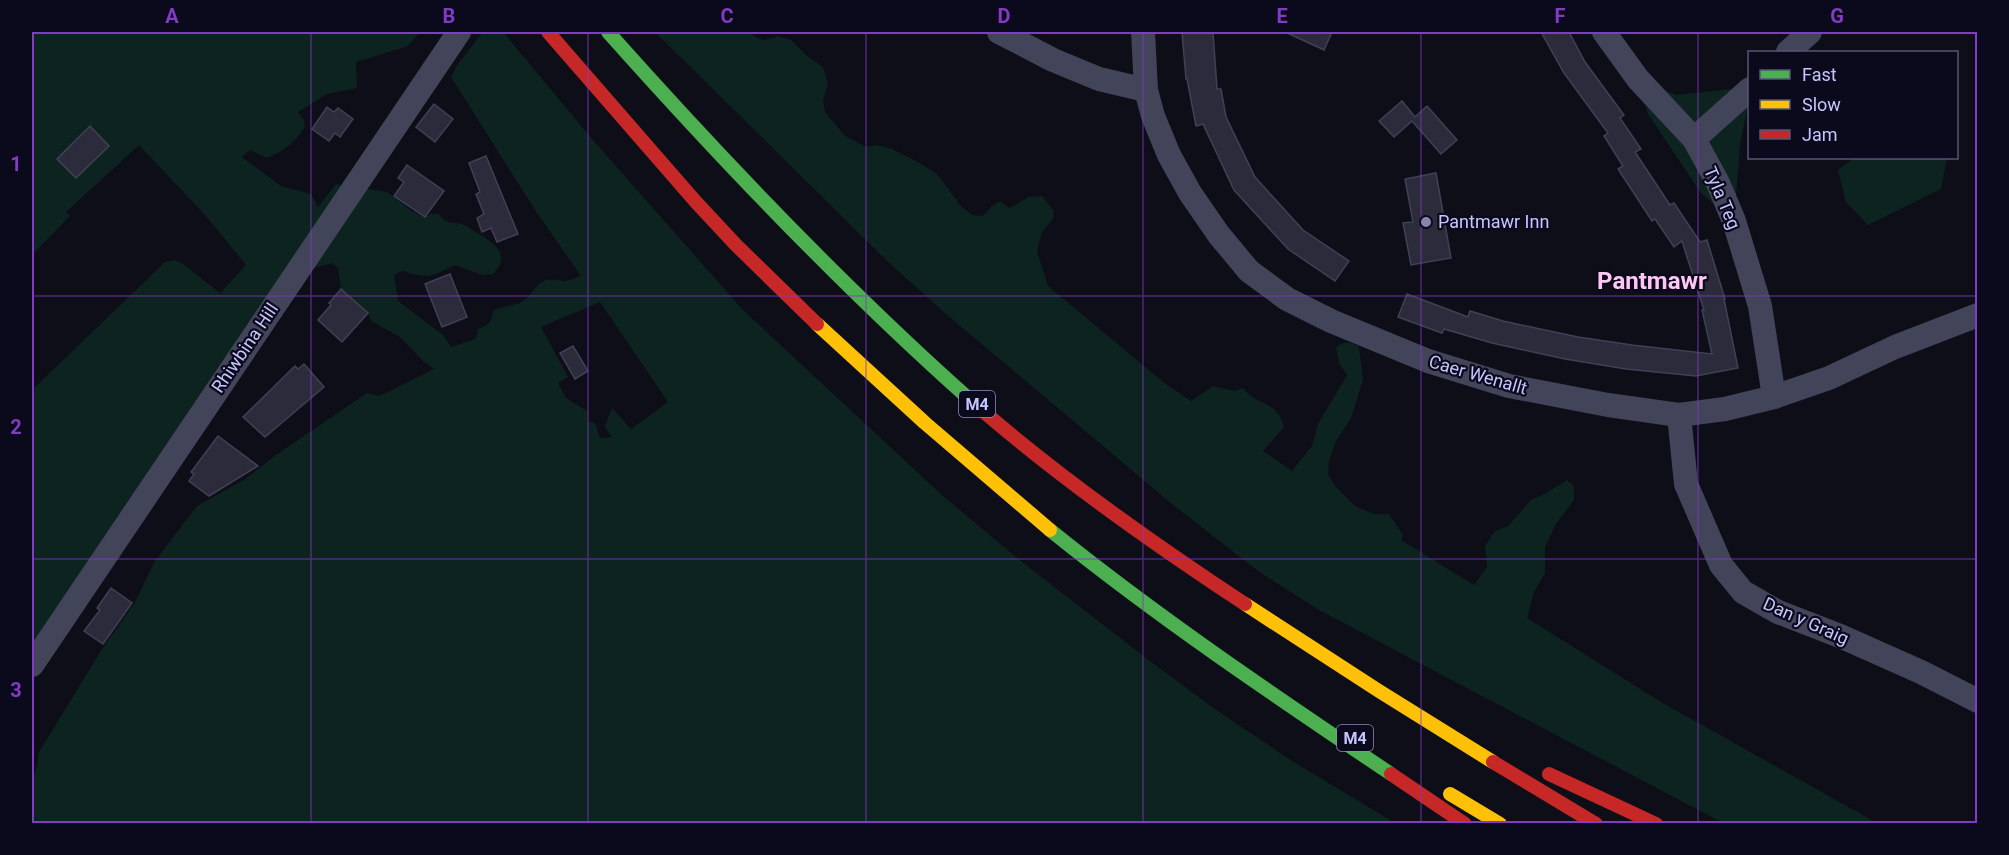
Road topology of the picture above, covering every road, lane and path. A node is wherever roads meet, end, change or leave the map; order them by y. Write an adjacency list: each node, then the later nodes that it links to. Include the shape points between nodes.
1 (459, 32): 16 (street, Rhiwbina Hill)
2 (548, 32): 15 (highway, M4, via 719,228 886,390 1059,538)
3 (608, 32): 18 (highway, M4, via 735,172 837,276 1028,448 1233,597)
4 (999, 32): 9 (street, via 1099,79)
5 (1143, 32): 9 (street, Caer Wenallt)
6 (1604, 32): 11 (street, Tyla Teg, via 1638,79)
7 (1810, 32): 8 (street)
8 (1789, 51)
9 (1146, 90): 14 (street, Caer Wenallt, via 1169,155 1190,193 1249,272 1287,299 1428,361 1509,387)
10 (1748, 90): 11 (street)
11 (1694, 139): 13 (street, Tyla Teg, via 1719,183 1734,221 1760,306)
12 (1977, 315): 13 (street, Caer Wenallt)
13 (1774, 397): 14 (street, Caer Wenallt)
14 (1679, 415): 17 (street, Dan y Graig, via 1686,484 1721,565 1743,592 1778,612 1901,663)
15 (1211, 651): 21 (highway, M4); 23 (highway, M4)
16 (32, 666)
17 (1977, 701)
18 (1403, 707): 19 (highway, M4); 25 (highway, M4)
19 (1509, 756)
20 (1540, 770): 26 (highway)
21 (1417, 775)
22 (1438, 787): 24 (highway)
23 (1465, 824)
24 (1500, 824)
25 (1596, 824)
26 (1656, 824)

